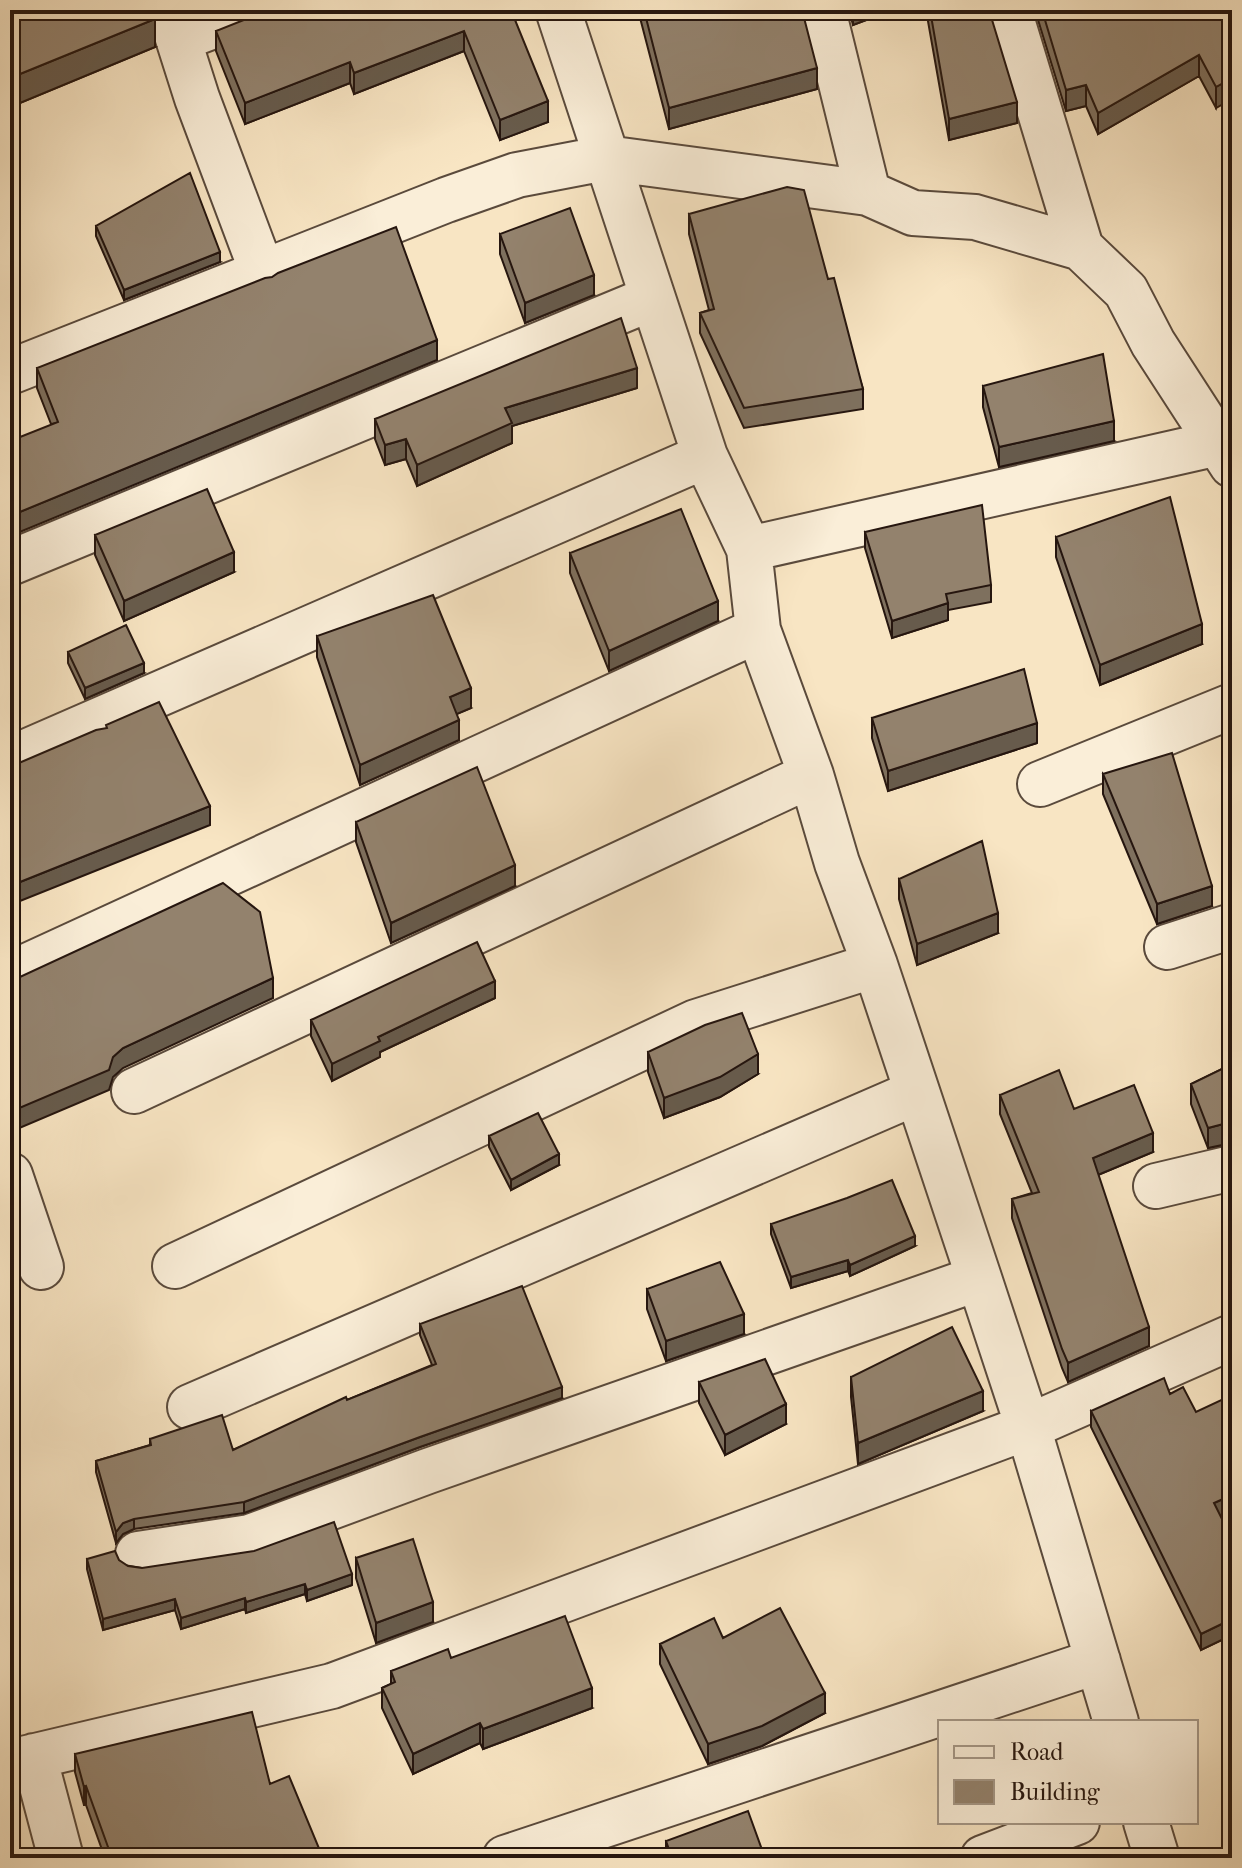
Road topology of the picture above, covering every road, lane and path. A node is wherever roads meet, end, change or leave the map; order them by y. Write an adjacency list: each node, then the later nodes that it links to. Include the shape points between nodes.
1 (255, 10): 5 (street)
2 (558, 10): 6 (street)
3 (823, 10): 7 (street)
4 (1009, 10): 8 (street)
5 (174, 25): 9 (street)
6 (606, 158): 7 (street); 9 (street, via 517,175); 10 (street)
7 (868, 193): 8 (street, via 913,213 975,217)
8 (1081, 248): 12 (street, via 1126,291)
9 (263, 274): 11 (street)
10 (652, 298): 13 (street); 15 (street)
11 (10, 372)
12 (1225, 454): 14 (street)
13 (705, 456): 14 (street); 18 (street)
14 (749, 549): 16 (street)
15 (10, 563)
16 (758, 630): 19 (street); 24 (street)
17 (1232, 706): 20 (street)
18 (10, 759)
19 (811, 775): 23 (street); 25 (street)
20 (1040, 784)
21 (1232, 926): 22 (street)
22 (1167, 947)
23 (875, 965): 26 (street); 30 (street, via 696,1022)
24 (10, 974)
25 (134, 1091)
26 (917, 1092): 32 (street); 34 (street)
27 (1232, 1168): 29 (street)
28 (10, 1175): 31 (street)
29 (1156, 1186)
30 (175, 1266)
31 (41, 1267)
32 (979, 1278): 35 (street); 36 (street, via 250,1537)
33 (1232, 1337): 35 (street)
34 (190, 1407)
35 (1028, 1427): 37 (street); 39 (street, via 332,1686)
36 (138, 1554)
37 (1098, 1661): 38 (street); 43 (street)
38 (1115, 1720)
39 (22, 1759): 42 (street)
40 (1072, 1824): 44 (street)
41 (1147, 1824): 45 (street)
42 (61, 1858)
43 (505, 1858)
44 (983, 1858)
45 (1157, 1858)

